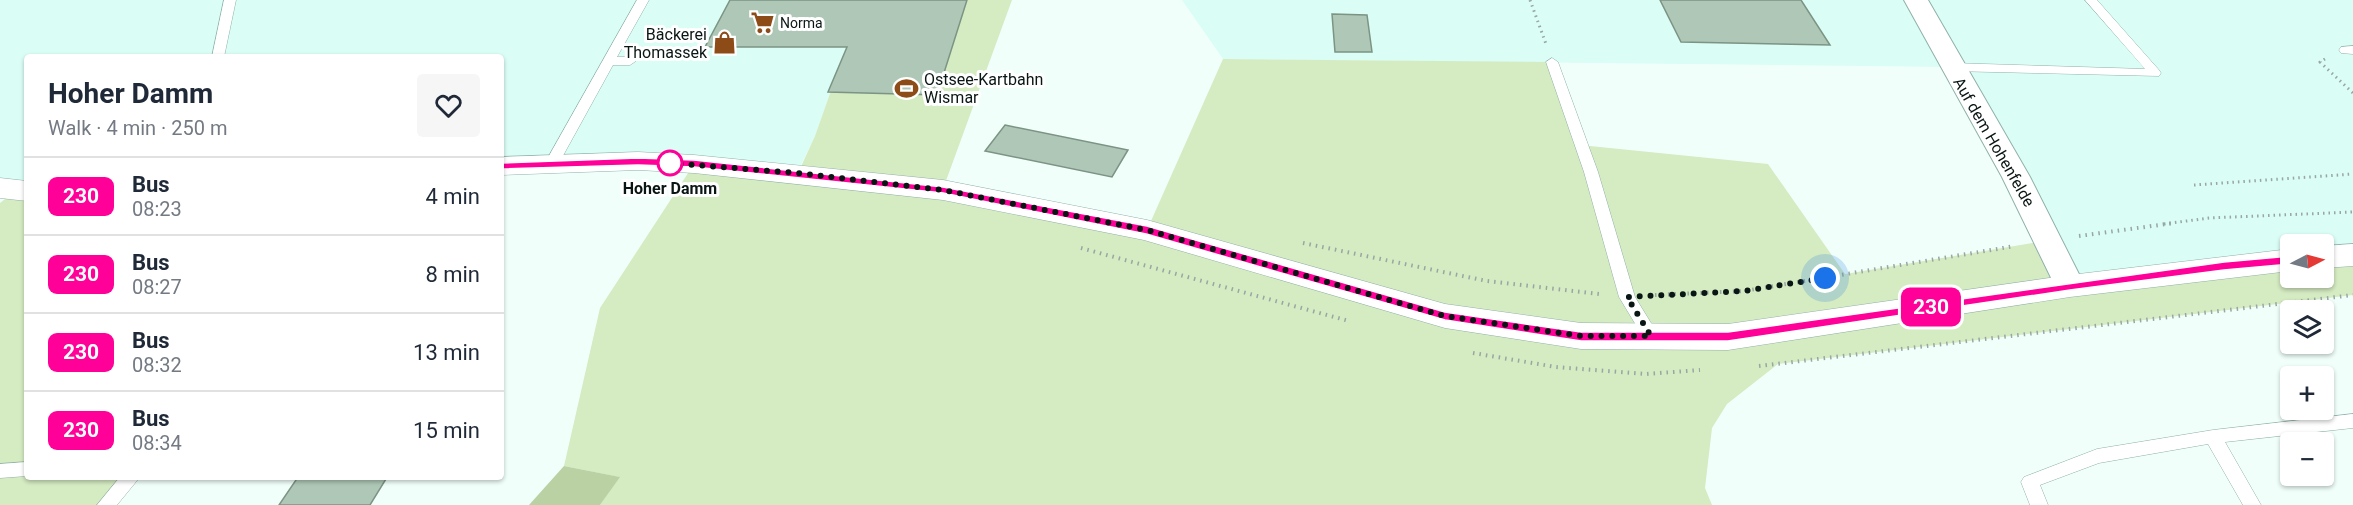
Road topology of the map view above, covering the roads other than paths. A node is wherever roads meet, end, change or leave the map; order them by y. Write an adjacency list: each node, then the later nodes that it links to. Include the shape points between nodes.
1 (230, 0): 5 (lane)
2 (643, 0): 7 (lane)
3 (1916, 0): 9 (street, Auf dem Hohenfelde)
4 (2091, 0): 9 (lane, via 2155,73)
5 (219, 54)
6 (630, 61): 7 (lane)
7 (608, 62): 10 (lane)
8 (1552, 62): 18 (lane, via 1591,172 1627,297)
9 (1951, 67): 17 (street, Auf dem Hohenfelde, via 2051,240)
10 (552, 163): 11 (main road); 18 (main road, via 694,164 943,190 1147,230 1445,316 1581,336)
11 (504, 166)
12 (0, 188): 13 (main road)
13 (24, 191)
14 (2353, 255): 15 (main road)
15 (2334, 256)
16 (2280, 261): 17 (main road)
17 (2070, 286): 18 (main road, via 1728,337)
18 (1651, 336)
19 (2353, 420): 20 (lane)
20 (2213, 437): 25 (lane, via 2097,456 2052,473 2030,482); 26 (lane)
21 (24, 469): 22 (lane)
22 (0, 471)
23 (128, 480): 24 (lane)
24 (106, 505)
25 (2039, 505)
26 (2252, 505)

